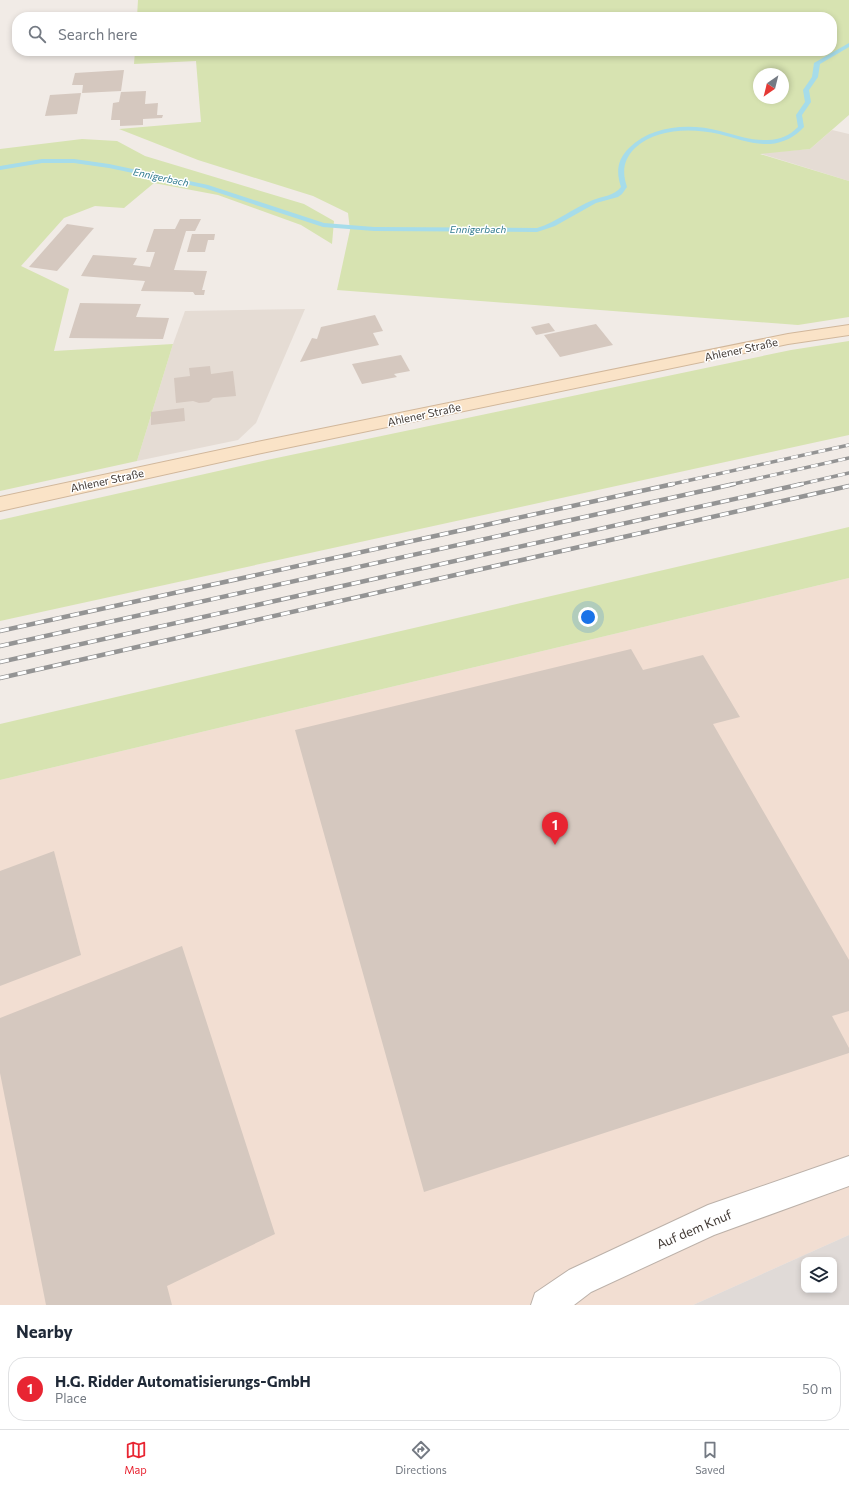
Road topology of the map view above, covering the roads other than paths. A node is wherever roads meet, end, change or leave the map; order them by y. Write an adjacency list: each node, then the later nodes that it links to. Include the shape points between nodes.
1 (849, 330): 2 (main road, Ahlener Straße, via 788,340 366,426)
2 (0, 504)
3 (849, 1171): 4 (street, Auf dem Knuf, via 708,1221 580,1280)
4 (547, 1305)

